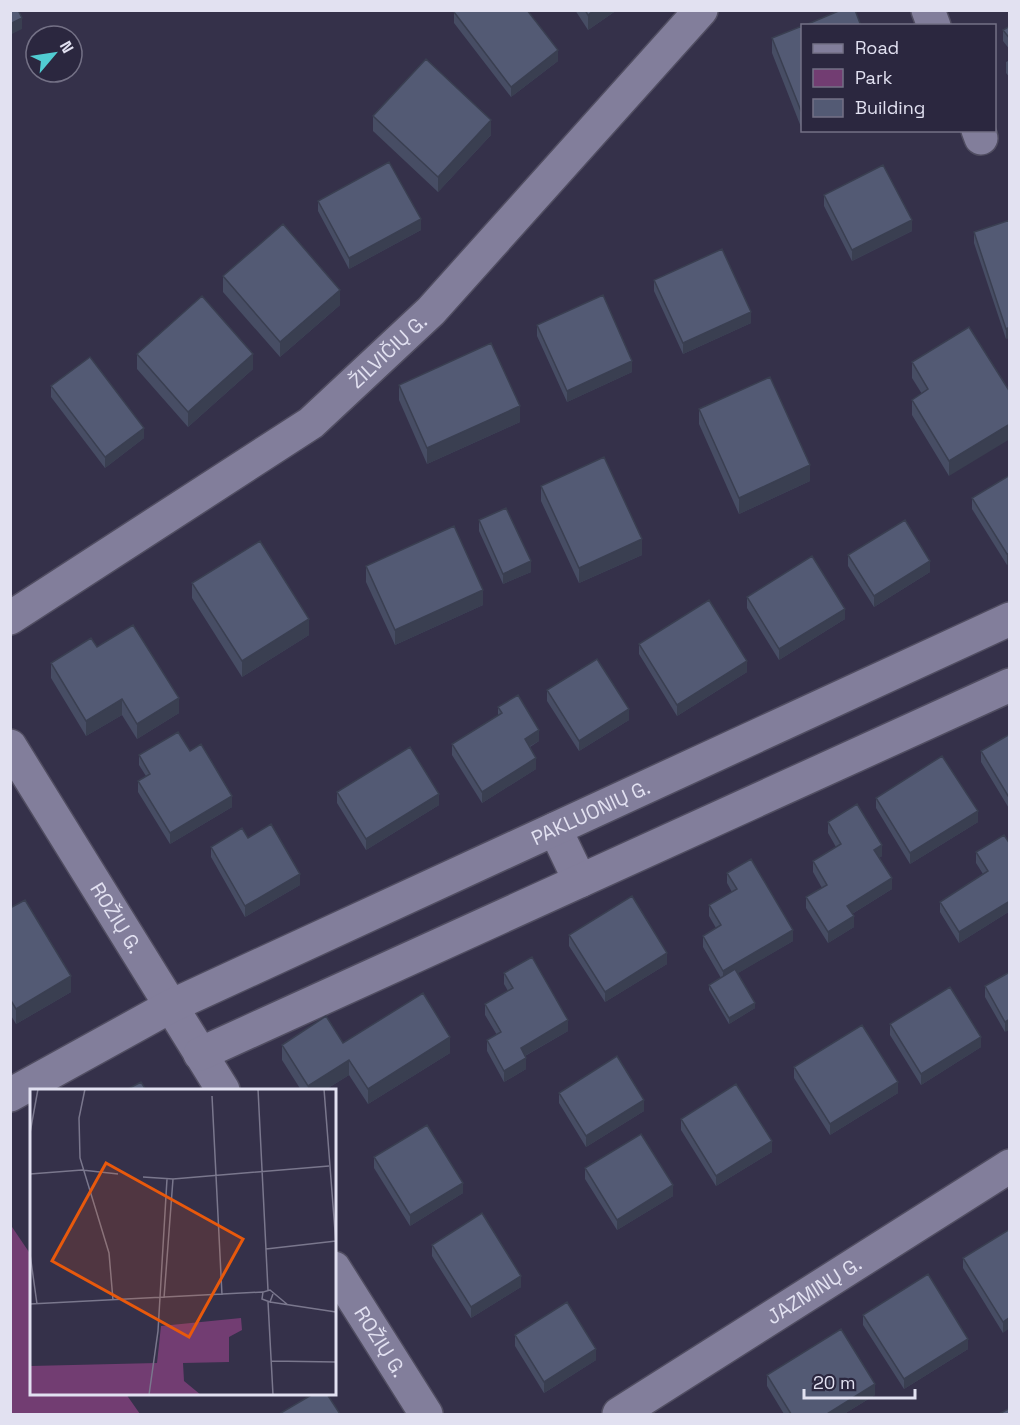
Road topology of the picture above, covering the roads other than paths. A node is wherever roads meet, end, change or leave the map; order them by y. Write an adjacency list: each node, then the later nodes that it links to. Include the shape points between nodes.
1 (701, 10): 2 (street, ŽILVIČIŲ G., via 431,311 311,423)
2 (10, 618)
3 (1010, 619): 6 (street, PAKLUONIŲ G.)
4 (1010, 685): 7 (street)
5 (10, 746): 8 (street, ROŽIŲ G.)
6 (555, 829): 7 (street); 8 (street, PAKLUONIŲ G.)
7 (580, 881): 9 (street)
8 (171, 1006): 9 (street, ROŽIŲ G.); 11 (street, PAKLUONIŲ G.)
9 (200, 1054): 10 (street, ROŽIŲ G.)
10 (222, 1089)
11 (10, 1095)
12 (1010, 1166): 15 (street, JAZMINŲ G.)
13 (336, 1272): 14 (street, ROŽIŲ G.)
14 (426, 1414)
15 (619, 1414)

